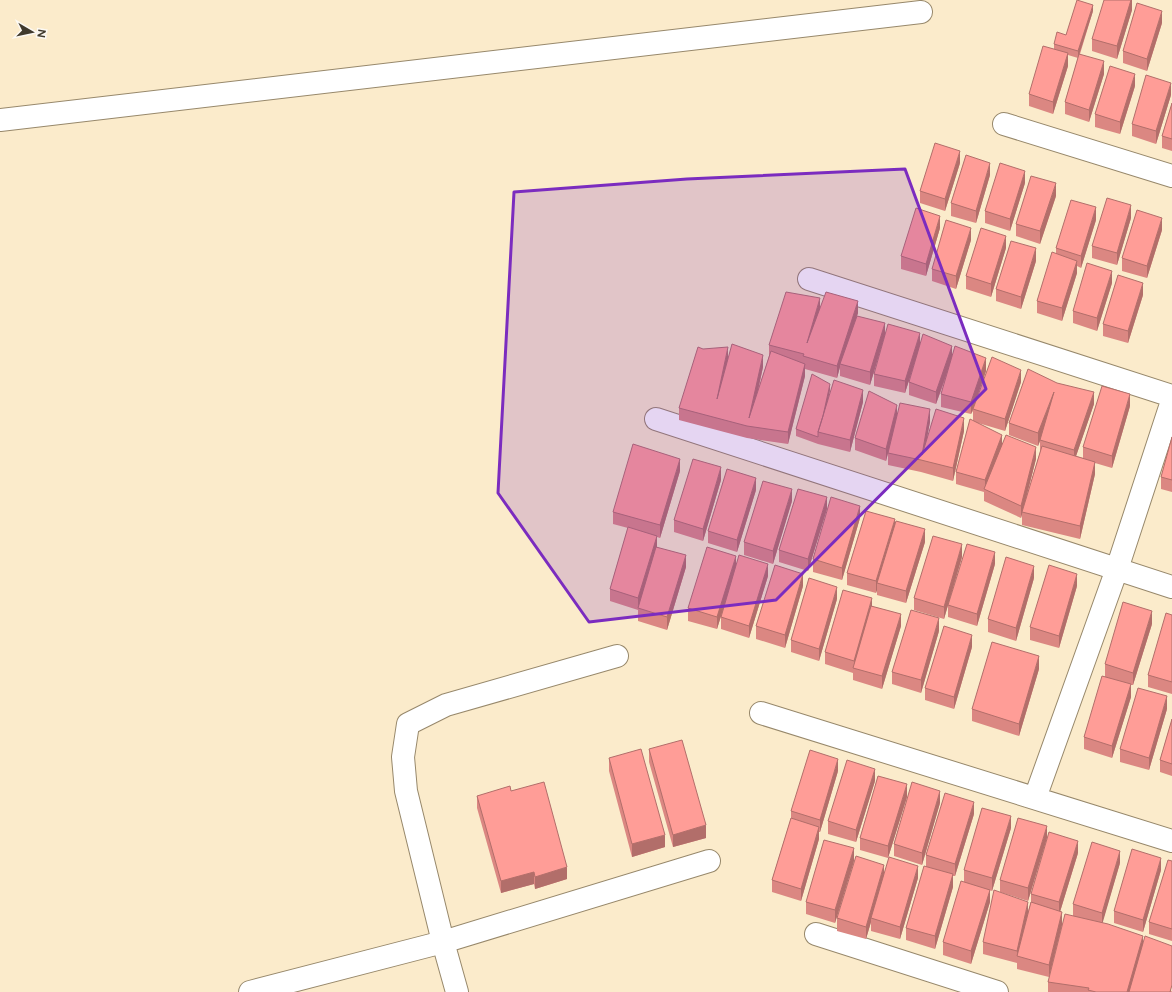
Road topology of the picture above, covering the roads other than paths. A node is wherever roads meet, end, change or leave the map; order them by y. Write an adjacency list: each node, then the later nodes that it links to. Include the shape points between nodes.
1 (921, 12): 2 (street)
2 (0, 120)
3 (1004, 124): 4 (street)
4 (1172, 176)
5 (809, 279): 6 (street)
6 (1172, 396)
7 (1172, 401): 9 (street)
8 (656, 419): 9 (street)
9 (1117, 569): 10 (street); 13 (street)
10 (1172, 587)
11 (617, 656): 17 (street, via 446,705 408,724 403,757 406,791)
12 (761, 713): 13 (street)
13 (1035, 798): 14 (street)
14 (1172, 841)
15 (709, 861): 17 (street)
16 (816, 934): 20 (street)
17 (443, 942): 18 (street); 19 (street)
18 (250, 992)
19 (457, 992)
20 (997, 992)

